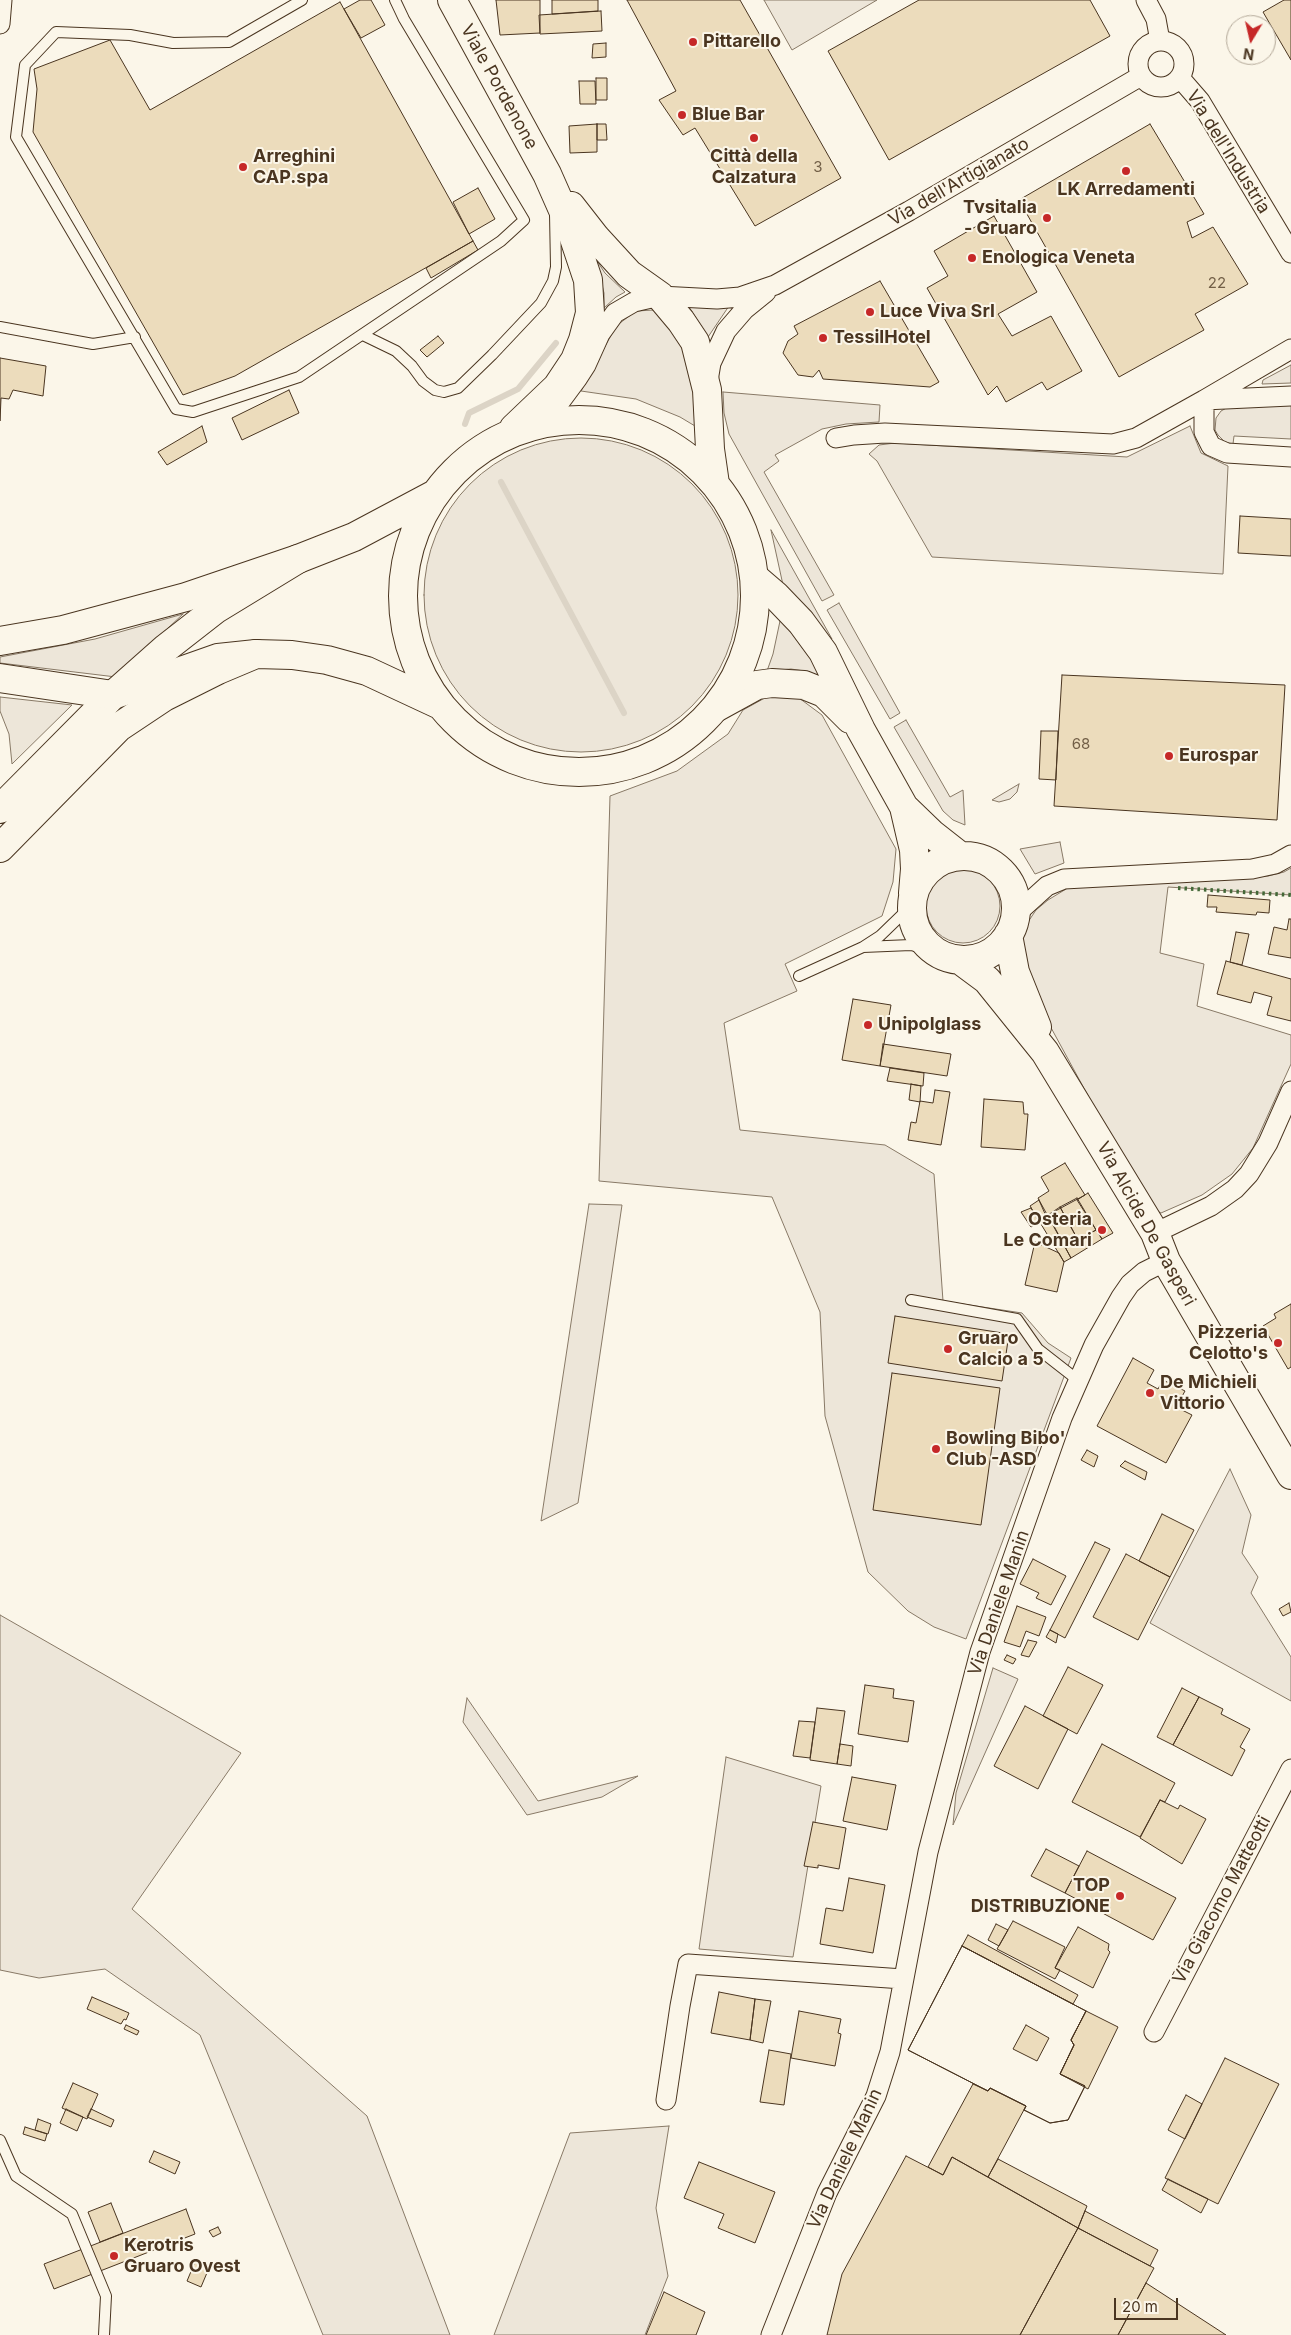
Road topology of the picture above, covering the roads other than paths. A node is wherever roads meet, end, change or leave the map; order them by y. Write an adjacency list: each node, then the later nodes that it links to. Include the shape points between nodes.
1 (2, 0): 6 (street)
2 (302, 0): 16 (lane, via 229,42 174,43 130,35 56,32 25,65 16,137)
3 (395, 0): 15 (lane, via 524,220 501,241)
4 (452, 0): 10 (main road, Viale Pordenone)
5 (1146, 0): 7 (street, via 1156,19)
6 (0, 24)
7 (1160, 41): 8 (street, via 1145,47 1140,53 1138,69); 9 (street, via 1168,42 1180,51 1184,65)
8 (1141, 76): 9 (street, via 1160,88 1168,87); 12 (street, Via dell'Artigianato)
9 (1180, 78): 11 (street, Via dell'Industria, via 1200,101)
10 (547, 174): 13 (main road, Viale Pordenone, via 602,245 629,274); 15 (lane, via 556,216 553,282 541,303 458,388 444,392 435,390 396,351); 22 (main road, Viale Pordenone, via 570,226 588,280 590,313 575,360 562,380)
11 (1291, 253)
12 (775, 285): 13 (street, via 732,298); 18 (street, via 726,331 711,363)
13 (660, 296): 18 (main road, Viale Pordenone, via 695,342); 21 (street, via 634,302 615,313 600,334 586,365 554,410)
14 (0, 328): 16 (lane, via 93,344)
15 (363, 335): 16 (lane, via 299,377 194,412 176,409)
16 (135, 337)
17 (1291, 349): 20 (street)
18 (707, 390): 25 (main road, Viale Pordenone)
19 (1291, 396): 20 (street)
20 (1204, 400): 23 (street, via 1136,438 1113,444 885,433); 24 (street, via 1204,432 1211,446 1227,453)
21 (540, 423): 22 (main road); 25 (main road, via 589,420 636,429 680,451)
22 (507, 434): 26 (main road, via 466,460)
23 (836, 438)
24 (1291, 457)
25 (715, 484): 28 (main road, via 742,528)
26 (433, 495): 27 (main road, via 354,537); 33 (main road, via 410,544 403,577 402,611 409,645 421,677)
27 (298, 559): 29 (main road, via 186,597 63,630); 32 (main road, via 216,609)
28 (755, 578): 34 (main road, via 755,612 749,646 736,678); 35 (main road, via 801,622 823,652)
29 (0, 640)
30 (256, 654): 32 (main road, via 218,658); 33 (main road, via 327,660 367,672); 38 (main road, via 164,697 119,727)
31 (0, 678): 32 (main road)
32 (113, 695): 37 (main road)
33 (440, 706): 34 (main road, via 472,737 512,759 556,771 601,771 644,760 684,738)
34 (717, 707): 35 (main road, via 758,685 804,685 824,693)
35 (861, 730): 36 (main road)
36 (904, 807): 40 (main road); 41 (main road, via 914,850)
37 (0, 809)
38 (0, 848)
39 (1291, 855): 42 (street, via 1275,864 1252,869 1064,879 1048,886)
40 (960, 856): 41 (main road, via 948,858 926,871); 42 (main road, via 980,858 998,868 1014,894)
41 (912, 899): 43 (lane, via 880,936); 44 (main road, via 917,932)
42 (1012, 924): 45 (main road, via 1001,944 987,954); 47 (main road, Via Alcide De Gasperi, via 1015,972)
43 (864, 946): 44 (lane, via 911,945); 46 (lane)
44 (934, 951): 45 (main road)
45 (960, 960): 47 (main road, Via Alcide De Gasperi, via 987,980)
46 (799, 976)
47 (1046, 1052): 49 (main road, Via Alcide De Gasperi)
48 (1291, 1092): 49 (street, via 1268,1144 1235,1189 1211,1206)
49 (1155, 1233): 50 (main road, Via Alcide De Gasperi)
50 (1166, 1260): 52 (street, Via Daniele Manin, via 1144,1272 1120,1297); 53 (main road, Via Alcide De Gasperi)
51 (912, 1300): 52 (lane, via 1017,1319 1038,1349)
52 (1078, 1381): 55 (street, Via Daniele Manin, via 980,1652 928,1852)
53 (1291, 1475)
54 (1291, 1769): 56 (street, Via Giacomo Matteotti)
55 (903, 1979): 57 (street, via 688,1964); 60 (street, Via Daniele Manin, via 890,2052 876,2096 827,2193)
56 (1154, 2032)
57 (666, 2100)
58 (0, 2140): 59 (lane, via 16,2176 72,2214 106,2296)
59 (104, 2335)
60 (771, 2335)

